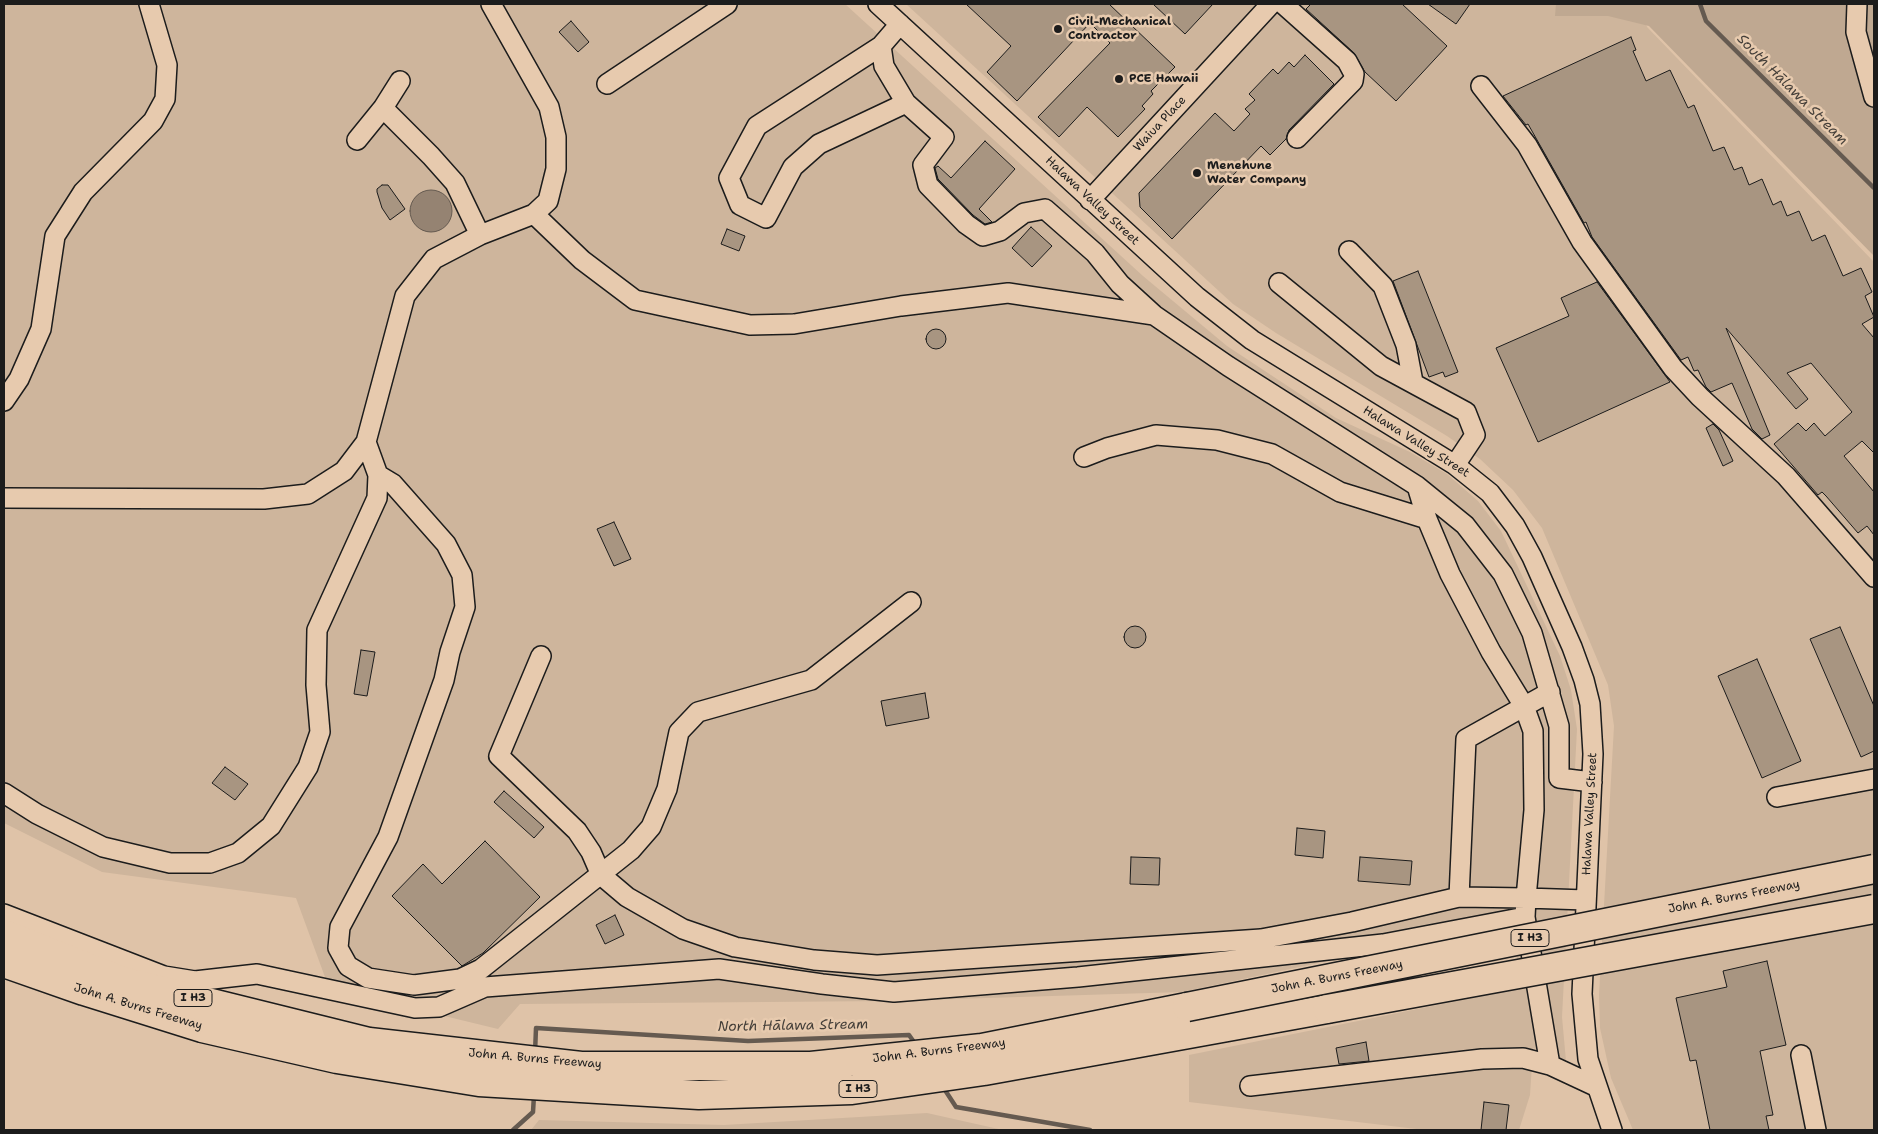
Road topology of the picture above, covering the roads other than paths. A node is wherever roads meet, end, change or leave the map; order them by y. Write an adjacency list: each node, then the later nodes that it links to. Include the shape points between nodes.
1 (149, 4): 25 (street, via 167,65 165,99 153,122 83,192 55,236 41,329 20,379)
2 (491, 4): 19 (street, via 549,107 556,137 556,169 548,201)
3 (727, 4): 11 (street)
4 (878, 4): 8 (street, Halawa Valley Street)
5 (1271, 4): 18 (street, Waiua Place)
6 (1284, 4): 16 (street, via 1347,61 1354,74)
7 (1857, 4): 13 (street, via 1856,32)
8 (900, 24): 9 (street); 18 (street, Halawa Valley Street)
9 (881, 46): 14 (street, via 884,66); 14 (street, via 757,126 729,178 740,205 766,218 793,167 819,144)
10 (400, 81): 15 (street)
11 (607, 84)
12 (1481, 86): 33 (street, via 1527,146 1582,242 1673,368 1786,476)
13 (1874, 97)
14 (906, 103): 23 (street, via 944,137 923,165 928,185 966,224 983,236 1000,232 1024,213 1045,209 1095,253 1120,284)
15 (383, 108): 17 (street); 20 (street, via 455,183)
16 (1297, 138)
17 (357, 140)
18 (1090, 200): 28 (street, Halawa Valley Street, via 1190,291 1252,340)
19 (534, 214): 20 (street); 23 (street, via 582,260 635,300 750,325 794,324 1008,292)
20 (480, 235): 26 (street, via 434,259 405,296)
21 (1349, 251): 24 (street, via 1383,286 1406,345)
22 (1279, 283): 24 (street, via 1381,366)
23 (1154, 315): 30 (street)
24 (1413, 382): 28 (street, via 1466,412 1475,434)
25 (4, 401)
26 (366, 442): 29 (street); 31 (street, via 344,471 308,494 264,499)
27 (1084, 457): 32 (street, via 1156,435 1217,440 1272,454 1340,492)
28 (1455, 465): 39 (street, Halawa Valley Street, via 1490,493 1515,526 1572,647 1590,704)
29 (378, 475): 40 (street, via 377,498 318,630 316,685 320,732 308,767 271,826 238,853 210,863 170,863 103,847 37,814); 43 (street, via 393,484 446,544 462,575 465,607 444,680 388,837 340,928 338,948 348,966 368,978 414,985 460,979 481,968)
30 (1417, 486): 32 (street); 36 (street, via 1465,524 1504,574 1532,633)
31 (4, 498)
32 (1427, 519): 37 (street, via 1450,574)
33 (1874, 577)
34 (911, 602): 43 (street, via 811,680 698,712 679,732 667,789 651,827 631,850)
35 (541, 656): 43 (street, via 499,756 577,832)
36 (1550, 692): 37 (street); 39 (street, via 1559,726 1560,778)
37 (1524, 706): 44 (street, via 1466,739); 46 (street, via 1533,731 1534,750 1534,810)
38 (1874, 778): 41 (street)
39 (1592, 782): 45 (street, Halawa Valley Street)
40 (4, 793)
41 (1777, 797)
42 (1874, 869): 51 (highway, John A. Burns Freeway / I H3, bridge, via 982,1048 811,1066 582,1066)
43 (601, 875): 44 (street, via 627,897 683,929 735,947 814,960 877,965 1261,939)
44 (1459, 897): 46 (street)
45 (1586, 900): 46 (street); 55 (street, Halawa Valley Street, via 1582,994 1588,1060)
46 (1525, 908): 48 (street, via 1383,944 1078,977 894,992 719,969 485,987 438,1007 415,1008 257,974 195,981 164,976); 53 (street)
47 (1874, 908): 51 (highway, John A. Burns Freeway / I H3, bridge, via 1071,1056 852,1090 699,1096 479,1082)
48 (4, 914)
49 (4, 934): 51 (highway, John A. Burns Freeway / I H3, via 123,981 369,1042)
50 (4, 963): 51 (highway, John A. Burns Freeway / I H3, via 202,1028 337,1059)
51 (386, 1055)
52 (1801, 1055): 57 (street)
53 (1550, 1065): 54 (street, via 1523,1058 1482,1059); 55 (street)
54 (1250, 1086)
55 (1595, 1086): 56 (street, Halawa Valley Street)
56 (1612, 1130)
57 (1816, 1130)

